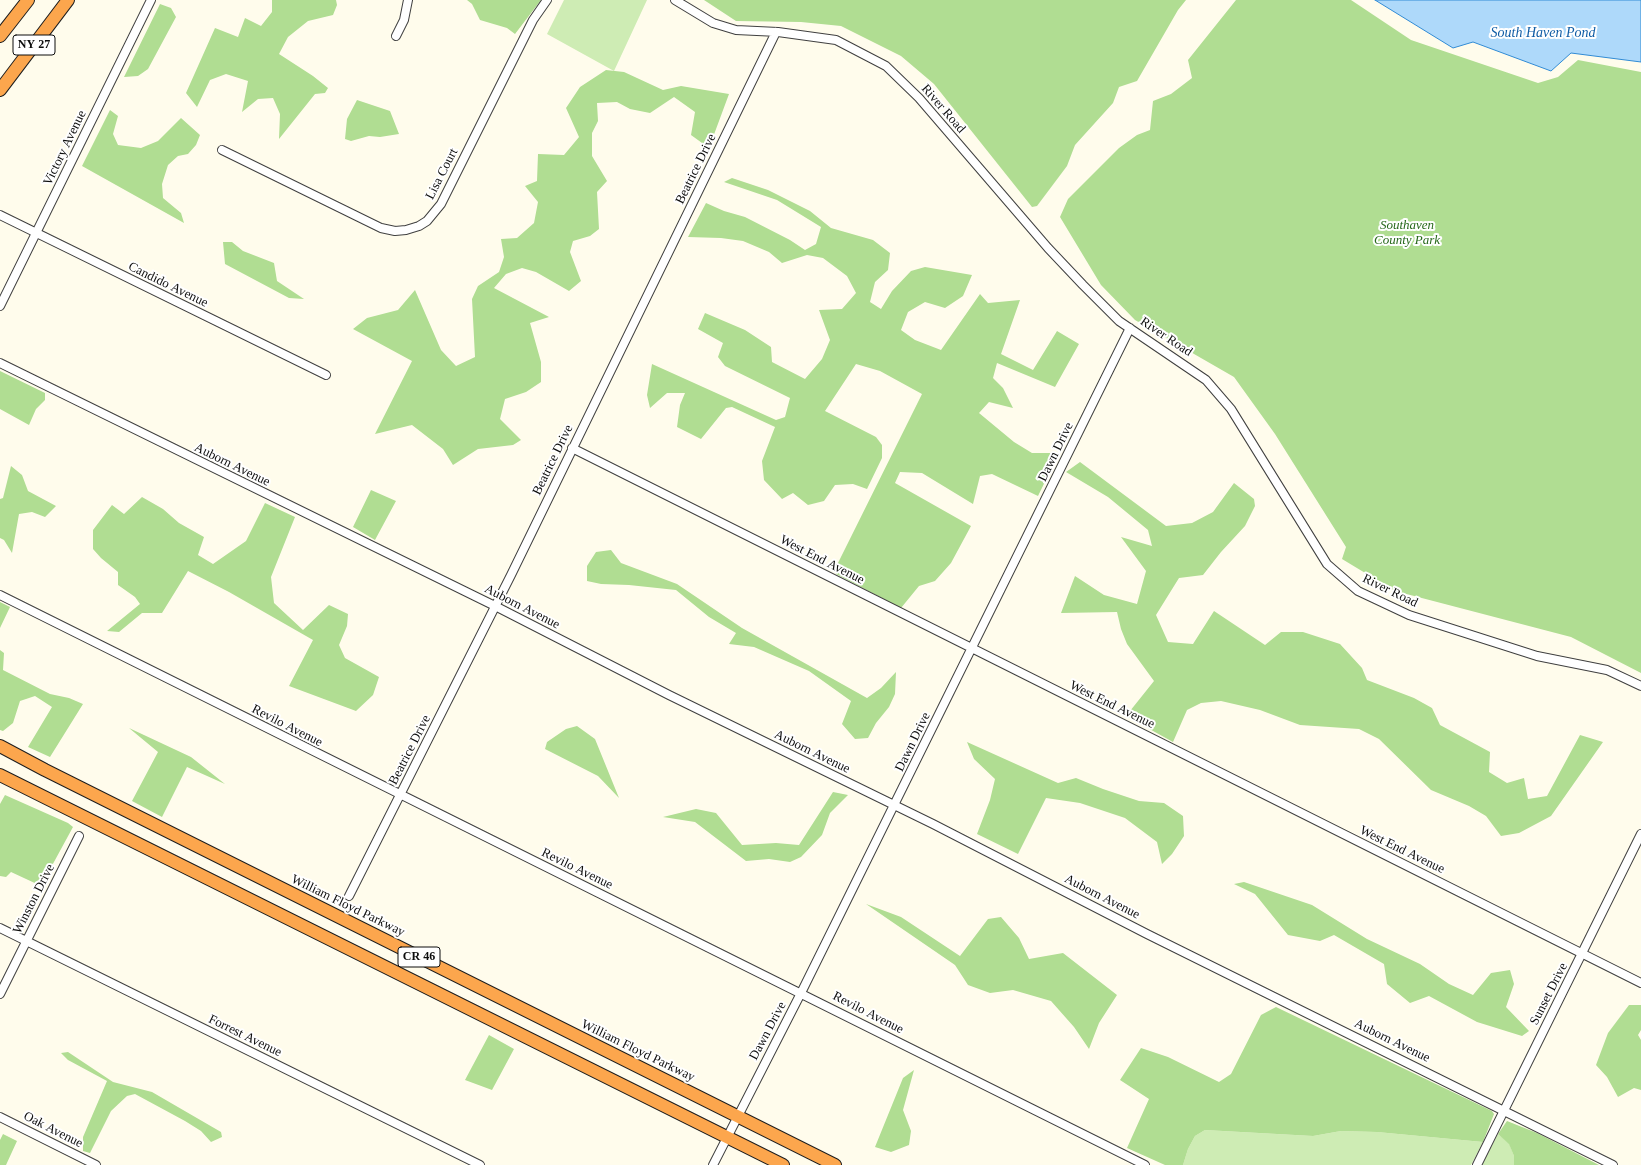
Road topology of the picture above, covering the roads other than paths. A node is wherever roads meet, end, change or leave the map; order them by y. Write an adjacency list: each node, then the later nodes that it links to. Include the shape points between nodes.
1 (28, 0): 8 (highway, NY 27)
2 (68, 0): 10 (highway, NY 27)
3 (151, 0): 13 (street, Victory Avenue)
4 (408, 0): 9 (street, via 404,20)
5 (548, 0): 11 (street, Lisa Court, via 533,20 441,204 427,221 419,226 395,231 381,228)
6 (675, 0): 7 (street, River Road, via 714,23 736,30)
7 (776, 32): 15 (street, River Road, via 836,40 886,66 919,98 1048,248 1119,321); 18 (street, Beatrice Drive)
8 (0, 36)
9 (396, 36)
10 (0, 90)
11 (222, 150)
12 (0, 215): 13 (street, Candido Avenue)
13 (36, 234): 14 (street, Victory Avenue); 17 (street, Candido Avenue)
14 (0, 306)
15 (1130, 328): 21 (street, Dawn Drive); 22 (street, River Road, via 1206,380 1226,403 1327,564 1358,591 1423,620 1537,656 1607,670)
16 (0, 363): 20 (street, Auborn Avenue)
17 (326, 376)
18 (572, 448): 20 (street, Beatrice Drive); 21 (street, West End Avenue)
19 (0, 595): 25 (street, Revilo Avenue)
20 (494, 606): 25 (street, Beatrice Drive); 26 (street, Auborn Avenue)
21 (972, 650): 26 (street, Dawn Drive); 32 (street, West End Avenue)
22 (1641, 686)
23 (0, 746): 37 (highway, William Floyd Parkway / CR 46)
24 (0, 775): 39 (highway, CR 46)
25 (400, 796): 29 (street, Beatrice Drive); 34 (street, Revilo Avenue)
26 (895, 806): 34 (street, Dawn Drive); 36 (street, Auborn Avenue)
27 (1641, 834): 32 (street, Sunset Drive)
28 (79, 836): 31 (street, Winston Drive)
29 (349, 896)
30 (0, 928): 31 (street, Forrest Avenue)
31 (26, 941): 35 (street, Winston Drive); 41 (street, Forrest Avenue)
32 (1582, 954): 33 (street, West End Avenue); 36 (street, Sunset Drive)
33 (1641, 983)
34 (801, 993): 37 (street, Dawn Drive); 45 (street, Revilo Avenue)
35 (0, 994)
36 (1504, 1110): 46 (street, Sunset Drive); 47 (street, Auborn Avenue)
37 (738, 1116): 39 (street, Dawn Drive); 44 (highway, William Floyd Parkway / CR 46)
38 (0, 1117): 40 (street, Oak Avenue)
39 (727, 1137): 42 (street, Dawn Drive); 43 (highway, CR 46)
40 (96, 1165)
41 (480, 1165)
42 (714, 1165)
43 (783, 1165)
44 (835, 1165)
45 (1145, 1165)
46 (1477, 1165)
47 (1613, 1165)

